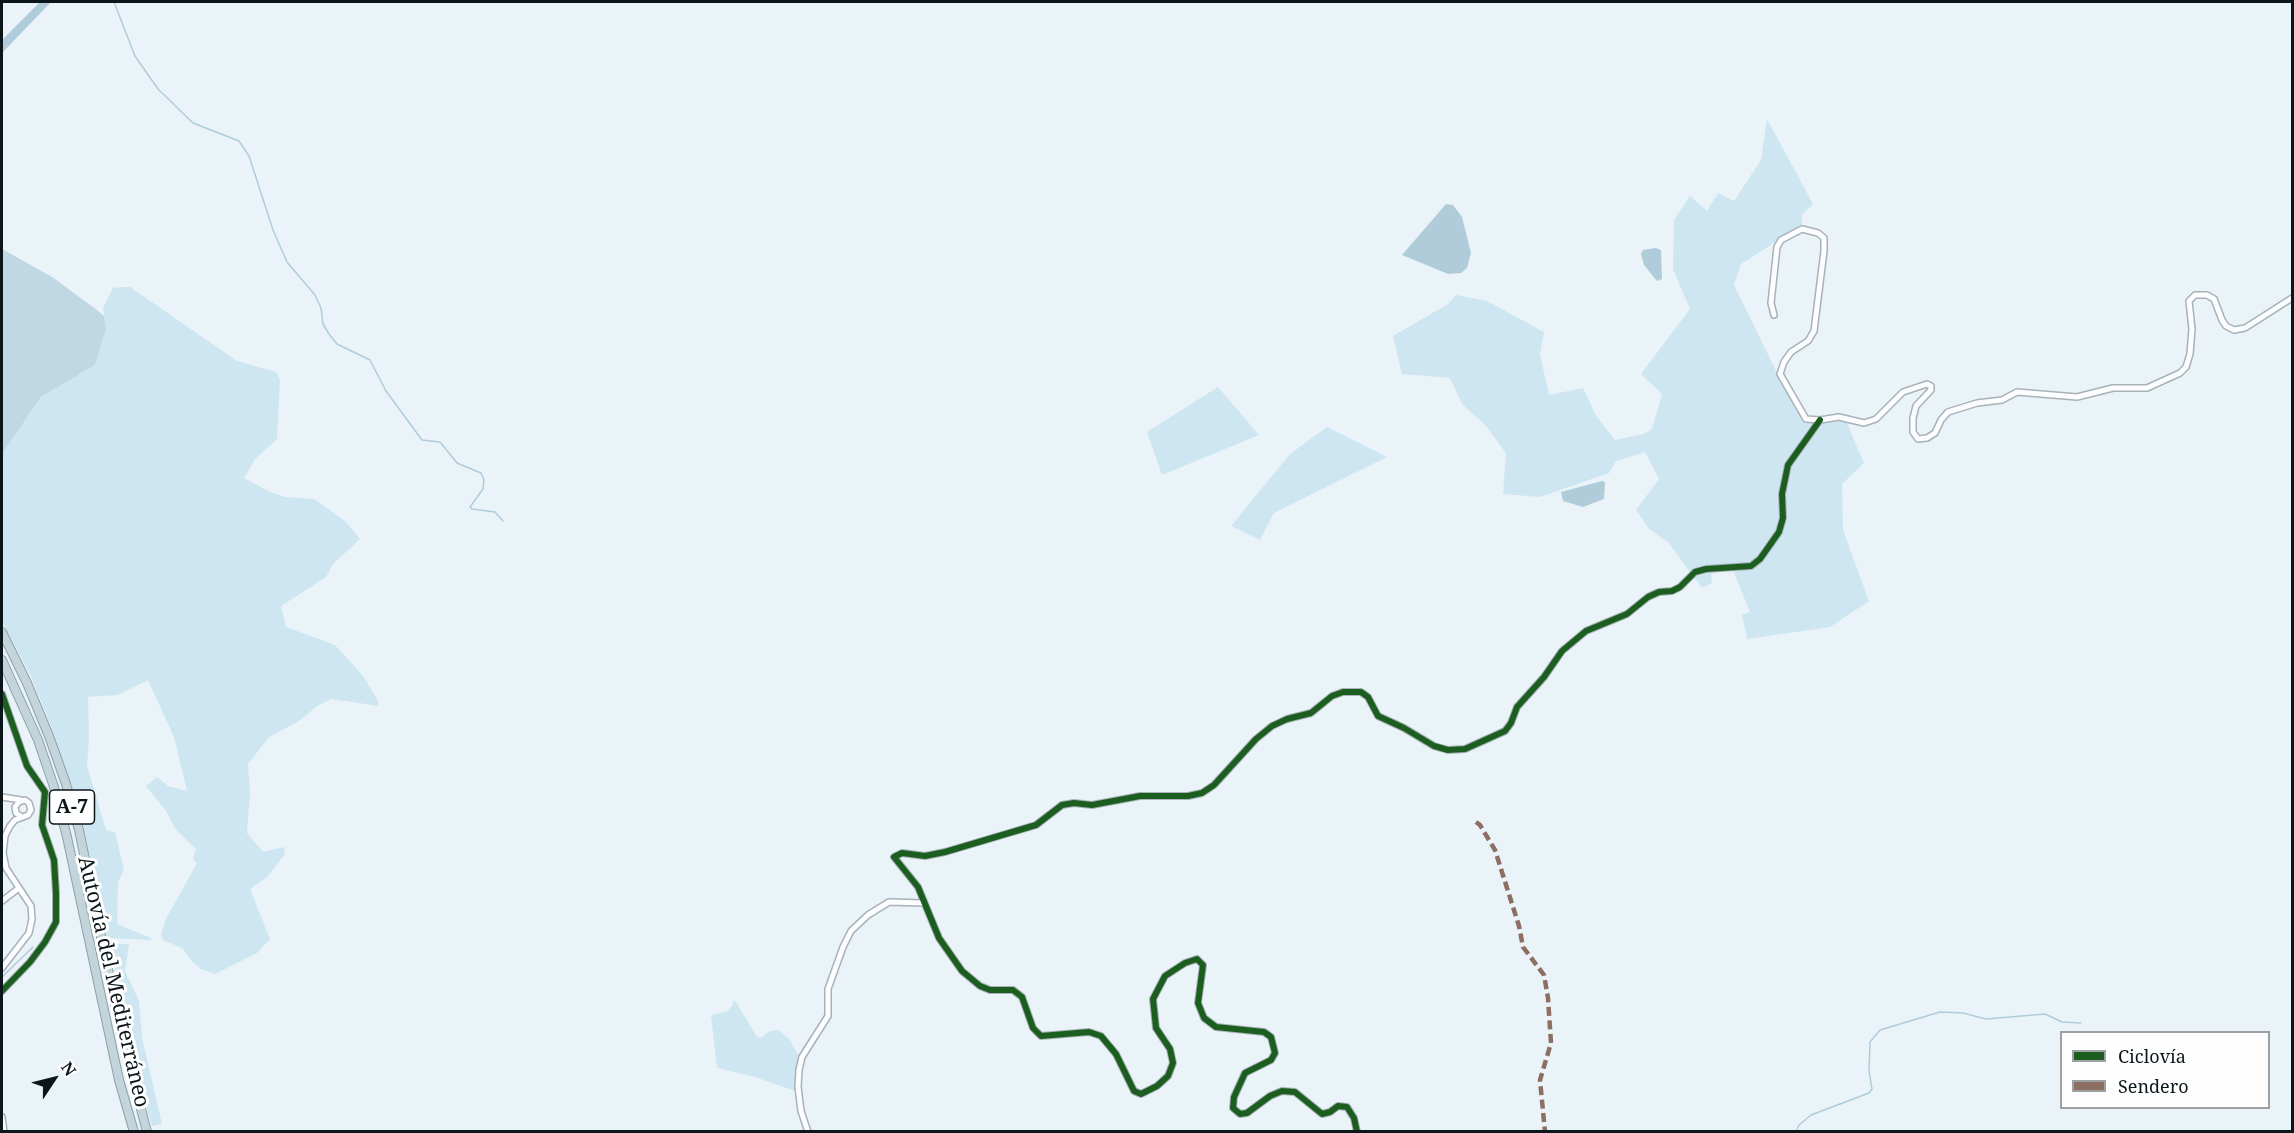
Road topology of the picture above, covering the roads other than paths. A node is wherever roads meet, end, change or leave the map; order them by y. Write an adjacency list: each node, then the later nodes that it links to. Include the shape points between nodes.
1 (2292, 298): 3 (street, via 2245,328 2234,330 2222,320 2214,299 2195,295 2189,301 2192,329 2186,367 2147,388 2113,388 2077,397 2017,392 2002,400 1948,412 1935,433 1918,439 1913,418 1916,406 1931,390 1927,384 1904,392 1876,419 1864,423 1839,417)
2 (1774, 315): 3 (street, via 1771,303 1777,247 1781,240 1802,230 1818,233 1824,238 1824,251 1814,331 1808,341 1791,352 1780,374 1806,419)
3 (1820, 420): 15 (street, via 1788,465 1779,532 1760,559 1751,566 1695,572 1680,587 1648,597 1627,615 1586,631 1563,651 1517,707 1505,731 1465,749 1448,750 1378,716 1361,692 1343,692 1311,713 1272,726 1202,793 1062,805 1036,825 945,852 924,856 902,853 894,857 918,887)
4 (2, 632): 21 (highway, Autovía del Mediterráneo / A-7, via 66,784)
5 (2, 660): 20 (highway, Autovía del Mediterráneo / A-7, via 38,740 54,787 119,1080)
6 (2, 694): 17 (street, via 27,766 45,792 42,825 54,860 56,922 30,962)
7 (2, 797): 8 (street)
8 (11, 798): 9 (street); 10 (street)
9 (25, 801): 10 (street, via 19,802); 11 (street, via 32,810)
10 (15, 810): 11 (street); 12 (street)
11 (22, 817): 12 (street)
12 (15, 820): 13 (street, via 5,836 3,853 6,868)
13 (19, 888): 14 (street); 16 (street, via 31,906 32,919 29,933)
14 (2, 901)
15 (923, 903): 22 (street, via 889,902 851,931 828,989 828,1016 802,1057 799,1070 800,1099); 23 (street, via 939,938 980,987 1013,990 1022,997 1033,1028 1041,1036 1089,1032 1101,1036 1116,1054 1134,1091 1142,1094 1168,1076 1173,1063 1170,1049 1156,1028 1152,999 1165,976 1197,959 1203,965 1198,1003 1203,1017 1216,1027 1264,1032 1271,1037 1275,1053 1271,1060 1245,1073 1233,1108 1240,1114 1247,1113 1270,1096 1294,1092 1322,1114 1338,1106 1347,1107)
16 (2, 968)
17 (2, 991)
18 (2, 1117): 19 (street)
19 (4, 1131)
20 (134, 1131)
21 (147, 1131)
22 (808, 1131)
23 (1357, 1131)

